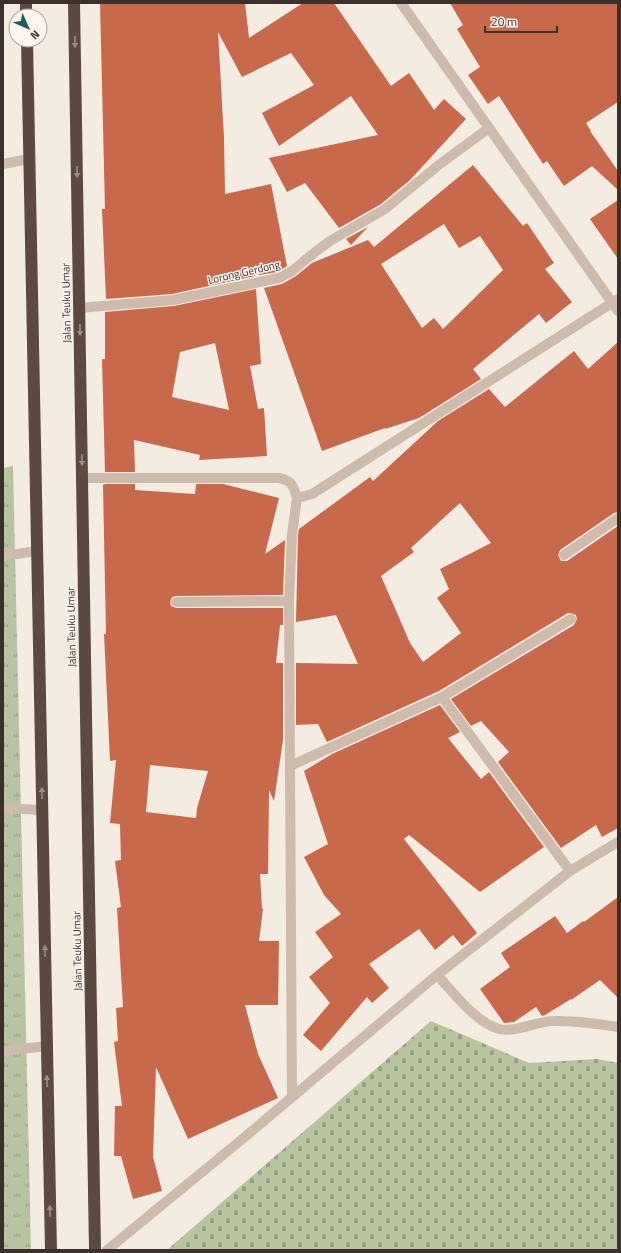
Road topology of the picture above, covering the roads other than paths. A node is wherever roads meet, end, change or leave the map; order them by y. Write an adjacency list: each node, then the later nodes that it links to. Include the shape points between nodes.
1 (74, 3): 8 (highway, Jalan Teuku Umar, one-way to 8)
2 (401, 3): 4 (street)
3 (27, 48): 5 (highway)
4 (489, 128): 7 (street); 8 (street, Lorong Gerdong, via 385,209 330,241 292,272 279,278 173,300)
5 (29, 159): 6 (street); 12 (highway)
6 (3, 164)
7 (616, 305): 10 (street, via 312,494)
8 (79, 308): 9 (highway, Jalan Teuku Umar, one-way to 9)
9 (82, 478): 10 (street, via 279,478 293,485); 30 (highway, Jalan Teuku Umar)
10 (297, 498): 15 (street, via 292,534)
11 (618, 518): 13 (street)
12 (37, 551): 14 (street); 21 (highway, one-way to 12)
13 (564, 555)
14 (3, 556)
15 (289, 601): 16 (street); 19 (street)
16 (176, 602)
17 (571, 619): 18 (street)
18 (442, 697): 19 (street); 23 (street)
19 (290, 766): 28 (street)
20 (3, 808): 21 (street)
21 (42, 810): 26 (highway, one-way to 21)
22 (618, 842): 23 (street)
23 (570, 871): 24 (street)
24 (437, 975): 25 (street, via 469,1009 487,1023 500,1029 514,1029 554,1021); 28 (street)
25 (618, 1027)
26 (47, 1046): 27 (street); 29 (highway, one-way to 26)
27 (3, 1051)
28 (292, 1096): 31 (street)
29 (51, 1250)
30 (95, 1250)
31 (107, 1250)

